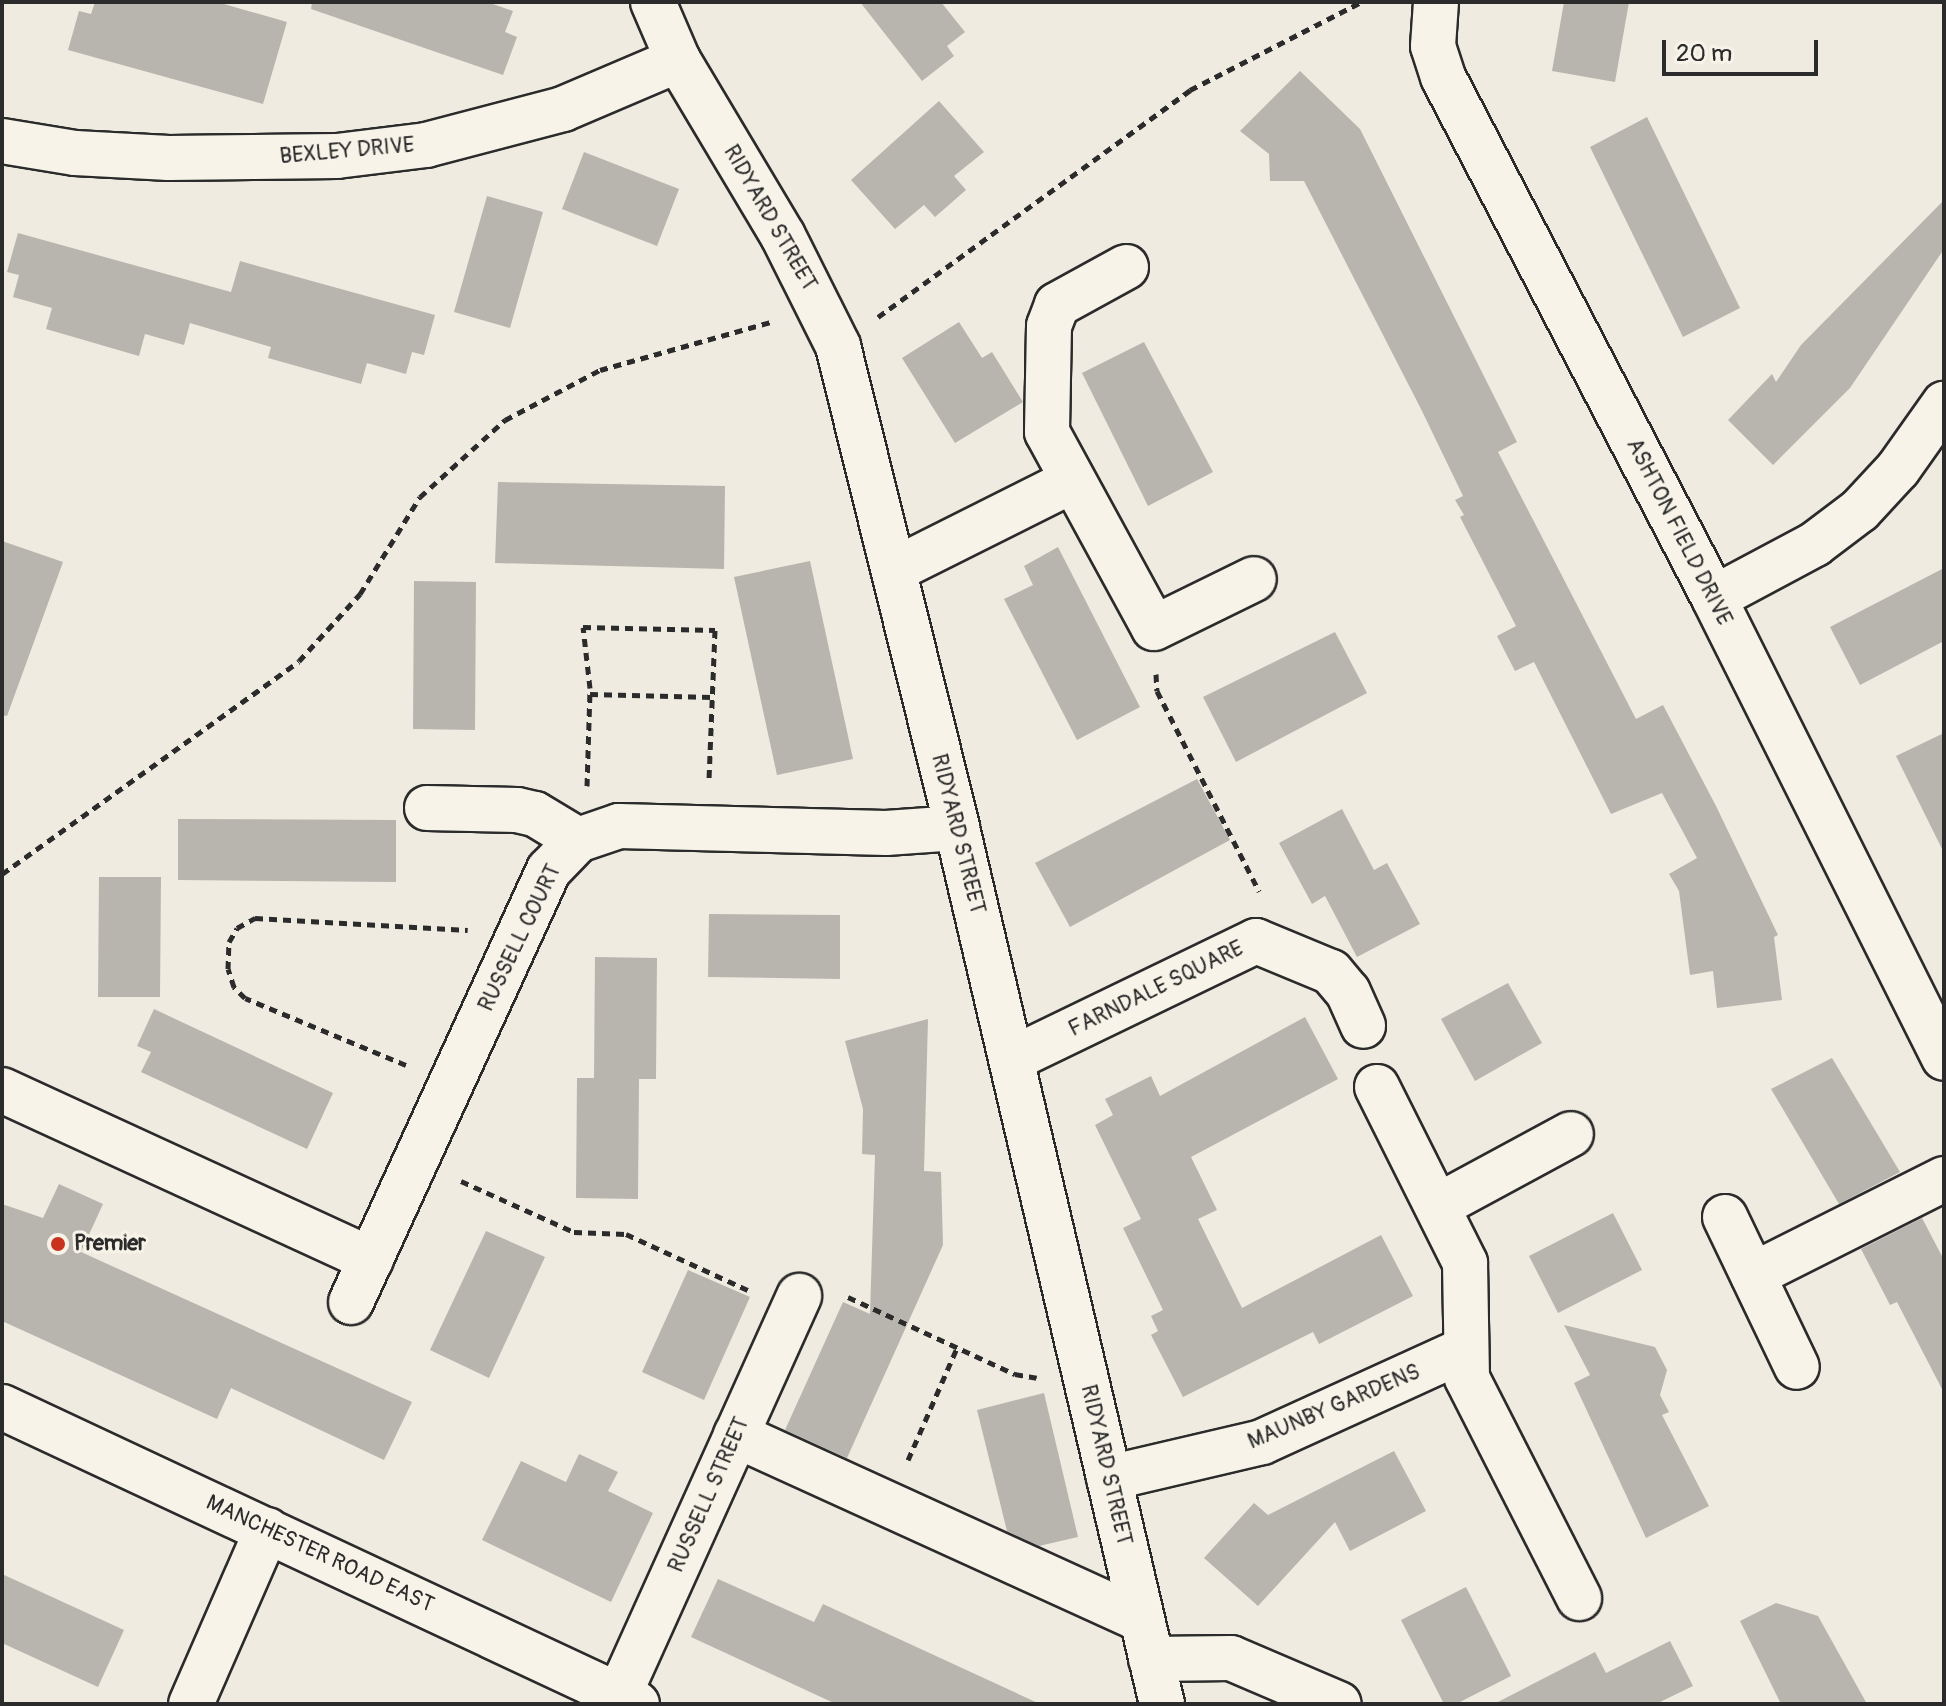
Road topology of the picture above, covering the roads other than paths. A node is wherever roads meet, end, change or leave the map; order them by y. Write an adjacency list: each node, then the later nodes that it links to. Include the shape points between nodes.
1 (653, 2): 3 (street, RIDYARD STREET)
2 (1436, 2): 10 (street, ASHTON FIELD DRIVE, via 1433,46 1443,77)
3 (678, 60): 4 (street, BEXLEY DRIVE, via 563,109 411,147 337,156 169,158 75,153); 8 (street, RIDYARD STREET, via 830,327)
4 (2, 141)
5 (1126, 267): 7 (street, via 1057,305 1049,326 1047,432)
6 (1944, 404): 10 (street, via 1898,469 1860,510 1815,544)
7 (1072, 481): 8 (street); 9 (street, via 1154,628)
8 (894, 570): 12 (street, RIDYARD STREET)
9 (1254, 579)
10 (1714, 598): 15 (street, ASHTON FIELD DRIVE)
11 (427, 808): 13 (street, via 517,810)
12 (957, 828): 13 (street, via 886,833 619,826); 16 (street, RIDYARD STREET)
13 (582, 837): 23 (street, RUSSELL COURT, via 549,870)
14 (1363, 1026): 16 (street, FARNDALE SQUARE, via 1348,992 1331,972 1256,941)
15 (1944, 1058)
16 (1012, 1059): 31 (street, RIDYARD STREET)
17 (1377, 1087): 21 (street)
18 (2, 1090): 23 (street)
19 (1571, 1134): 21 (street)
20 (1944, 1179): 24 (street)
21 (1438, 1206): 27 (street, via 1465,1263)
22 (1725, 1217): 24 (street)
23 (371, 1260): 25 (street, RUSSELL COURT)
24 (1753, 1275): 28 (street)
25 (351, 1302)
26 (795, 1303): 30 (street, RUSSELL STREET)
27 (1464, 1350): 31 (street, MAUNBY GARDENS, via 1262,1442); 33 (street, via 1476,1400)
28 (1797, 1367)
29 (2, 1407): 32 (street, MANCHESTER ROAD EAST)
30 (736, 1435): 34 (street, via 888,1504); 35 (street, RUSSELL STREET)
31 (1109, 1478): 34 (street, RIDYARD STREET)
32 (267, 1530): 35 (street, MANCHESTER ROAD EAST); 36 (street)
33 (1579, 1598)
34 (1146, 1639): 37 (street, RIDYARD STREET); 38 (street, via 1231,1658)
35 (628, 1700)
36 (191, 1704)
37 (1162, 1704)
38 (1339, 1704)

